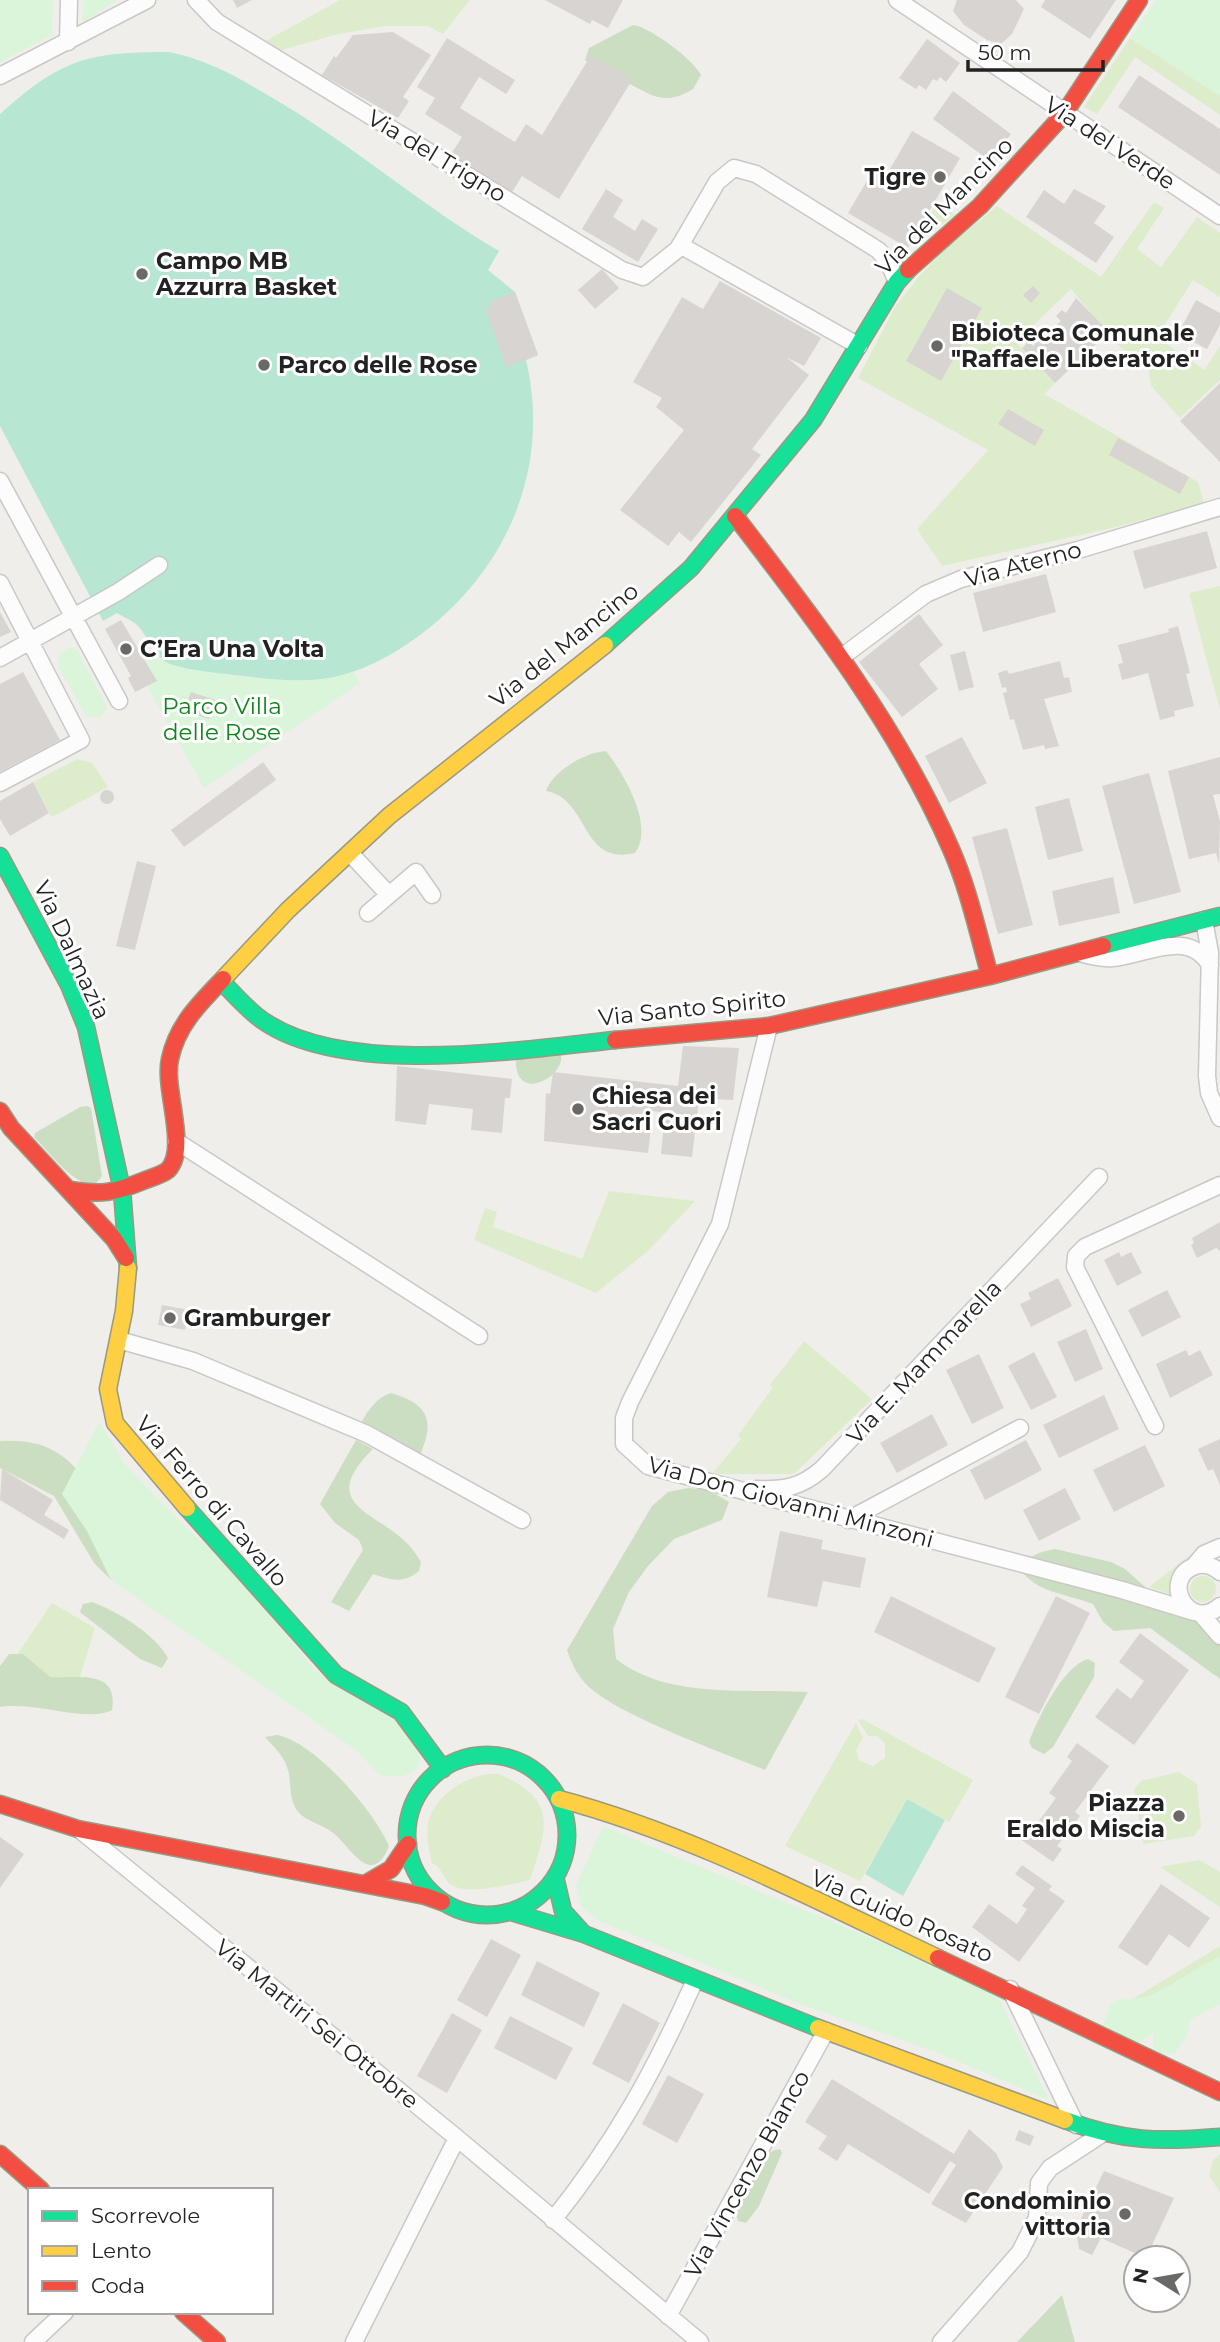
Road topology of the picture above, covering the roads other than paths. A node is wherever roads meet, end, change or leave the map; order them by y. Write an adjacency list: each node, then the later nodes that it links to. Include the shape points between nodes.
1 (69, 0): 6 (street)
2 (146, 0): 6 (street)
3 (196, 0): 10 (street, Via del Trigno, via 217,22 622,270 642,277)
4 (897, 0): 8 (street, Via del Verde)
5 (1139, 0): 8 (street, Via del Mancino)
6 (68, 43): 7 (street)
7 (0, 76)
8 (1064, 114): 9 (street, Via del Verde); 11 (street, Via del Mancino, via 980,206)
9 (1220, 216)
10 (680, 245): 11 (street, via 717,182 734,169 756,174 878,250); 12 (street)
11 (897, 282): 12 (street, Via del Mancino)
12 (859, 346): 15 (street, Via del Mancino, via 813,420)
13 (0, 481): 18 (street)
14 (1220, 507): 20 (street, Via Aterno, via 961,579 926,594)
15 (735, 516): 20 (street); 24 (street, Via del Mancino, via 691,568 629,626 388,816)
16 (159, 565): 18 (street)
17 (0, 583): 19 (street)
18 (75, 617): 19 (street); 22 (street)
19 (31, 642): 21 (street); 23 (street, via 81,740)
20 (843, 656): 33 (street, via 894,734 934,810 953,853)
21 (0, 659)
22 (119, 701)
23 (0, 783)
24 (350, 853): 27 (street); 34 (street, Via del Mancino, via 288,910)
25 (0, 856): 26 (street, Via Dalmazia)
26 (6, 880): 43 (street, Via Dalmazia, via 69,985 86,1027)
27 (389, 895): 28 (street, via 416,872); 29 (street)
28 (432, 895)
29 (368, 913)
30 (1212, 918): 31 (street, Via Santo Spirito); 32 (street)
31 (1080, 953): 32 (street, via 1111,958 1181,945 1198,950); 33 (street, Via Santo Spirito)
32 (1210, 965): 37 (street, via 1207,1076)
33 (990, 976): 35 (street, Via Santo Spirito)
34 (222, 982): 35 (street, Via Santo Spirito, via 264,1022 315,1046 367,1054 483,1053); 39 (street, Via del Mancino, via 189,1016 176,1037 167,1081)
35 (769, 1026): 49 (street, Via Don Giovanni Minzoni, via 720,1224 630,1402 622,1432 629,1452 648,1466)
36 (0, 1111): 38 (street)
37 (1220, 1118)
38 (5, 1131): 42 (street)
39 (176, 1140): 43 (street, Via del Mancino, via 176,1156 167,1171); 45 (street)
40 (1099, 1177): 49 (street, Via E. Mammarella, via 805,1484 786,1490)
41 (1220, 1185): 47 (street, via 1085,1247 1076,1256 1075,1268)
42 (70, 1190): 43 (street, via 100,1195); 44 (street)
43 (122, 1190): 44 (street, Via Ferro di Cavallo)
44 (129, 1262): 46 (street, Via Ferro di Cavallo)
45 (479, 1336)
46 (118, 1340): 50 (street, via 193,1361 367,1434); 58 (street, Via Ferro di Cavallo, via 108,1390 115,1423 139,1455 336,1675 401,1712)
47 (1155, 1426)
48 (1020, 1428): 51 (street)
49 (722, 1487): 51 (street, Via Don Giovanni Minzoni)
50 (522, 1520)
51 (848, 1520): 56 (street, Via Don Giovanni Minzoni)
52 (1220, 1547): 53 (street, via 1204,1554)
53 (1194, 1566): 54 (street); 56 (street, via 1181,1577 1178,1594 1186,1608)
54 (1220, 1572)
55 (1220, 1606): 56 (street)
56 (1198, 1613): 57 (street)
57 (1220, 1636)
58 (443, 1769): 59 (street, via 486,1755 508,1758 529,1766); 62 (street, via 416,1800)
59 (559, 1799): 63 (street, via 567,1839); 69 (street, Via Guido Rosato, via 595,1807 726,1861)
60 (0, 1804): 61 (street)
61 (78, 1829): 64 (street); 75 (street, Via Martiri Sei Ottobre)
62 (408, 1844): 64 (street, via 387,1873); 65 (street, via 420,1878)
63 (555, 1877): 66 (street, via 528,1904); 67 (street, via 563,1911)
64 (365, 1884): 65 (street)
65 (444, 1903): 66 (street, via 477,1914)
66 (511, 1912): 67 (street)
67 (584, 1934): 68 (street)
68 (695, 1980): 70 (street); 78 (street, via 661,2057 623,2125)
69 (1010, 1989): 71 (street, Via Guido Rosato); 72 (street)
70 (826, 2031): 72 (street); 81 (street, Via Vincenzo Bianco)
71 (1220, 2092)
72 (1076, 2125): 73 (street)
73 (1102, 2134): 74 (street, via 1161,2142); 86 (street, via 1050,2168 1039,2183 1037,2218 1020,2252)
74 (1220, 2137)
75 (457, 2138): 78 (street, Via Martiri Sei Ottobre); 84 (street)
76 (0, 2154): 77 (street)
77 (39, 2188)
78 (553, 2220): 81 (street, Via Martiri Sei Ottobre)
79 (63, 2314): 82 (street)
80 (185, 2314): 83 (street)
81 (668, 2316): 85 (street, Via Martiri Sei Ottobre)
82 (33, 2342)
83 (217, 2342)
84 (354, 2342)
85 (700, 2342)
86 (941, 2342)

